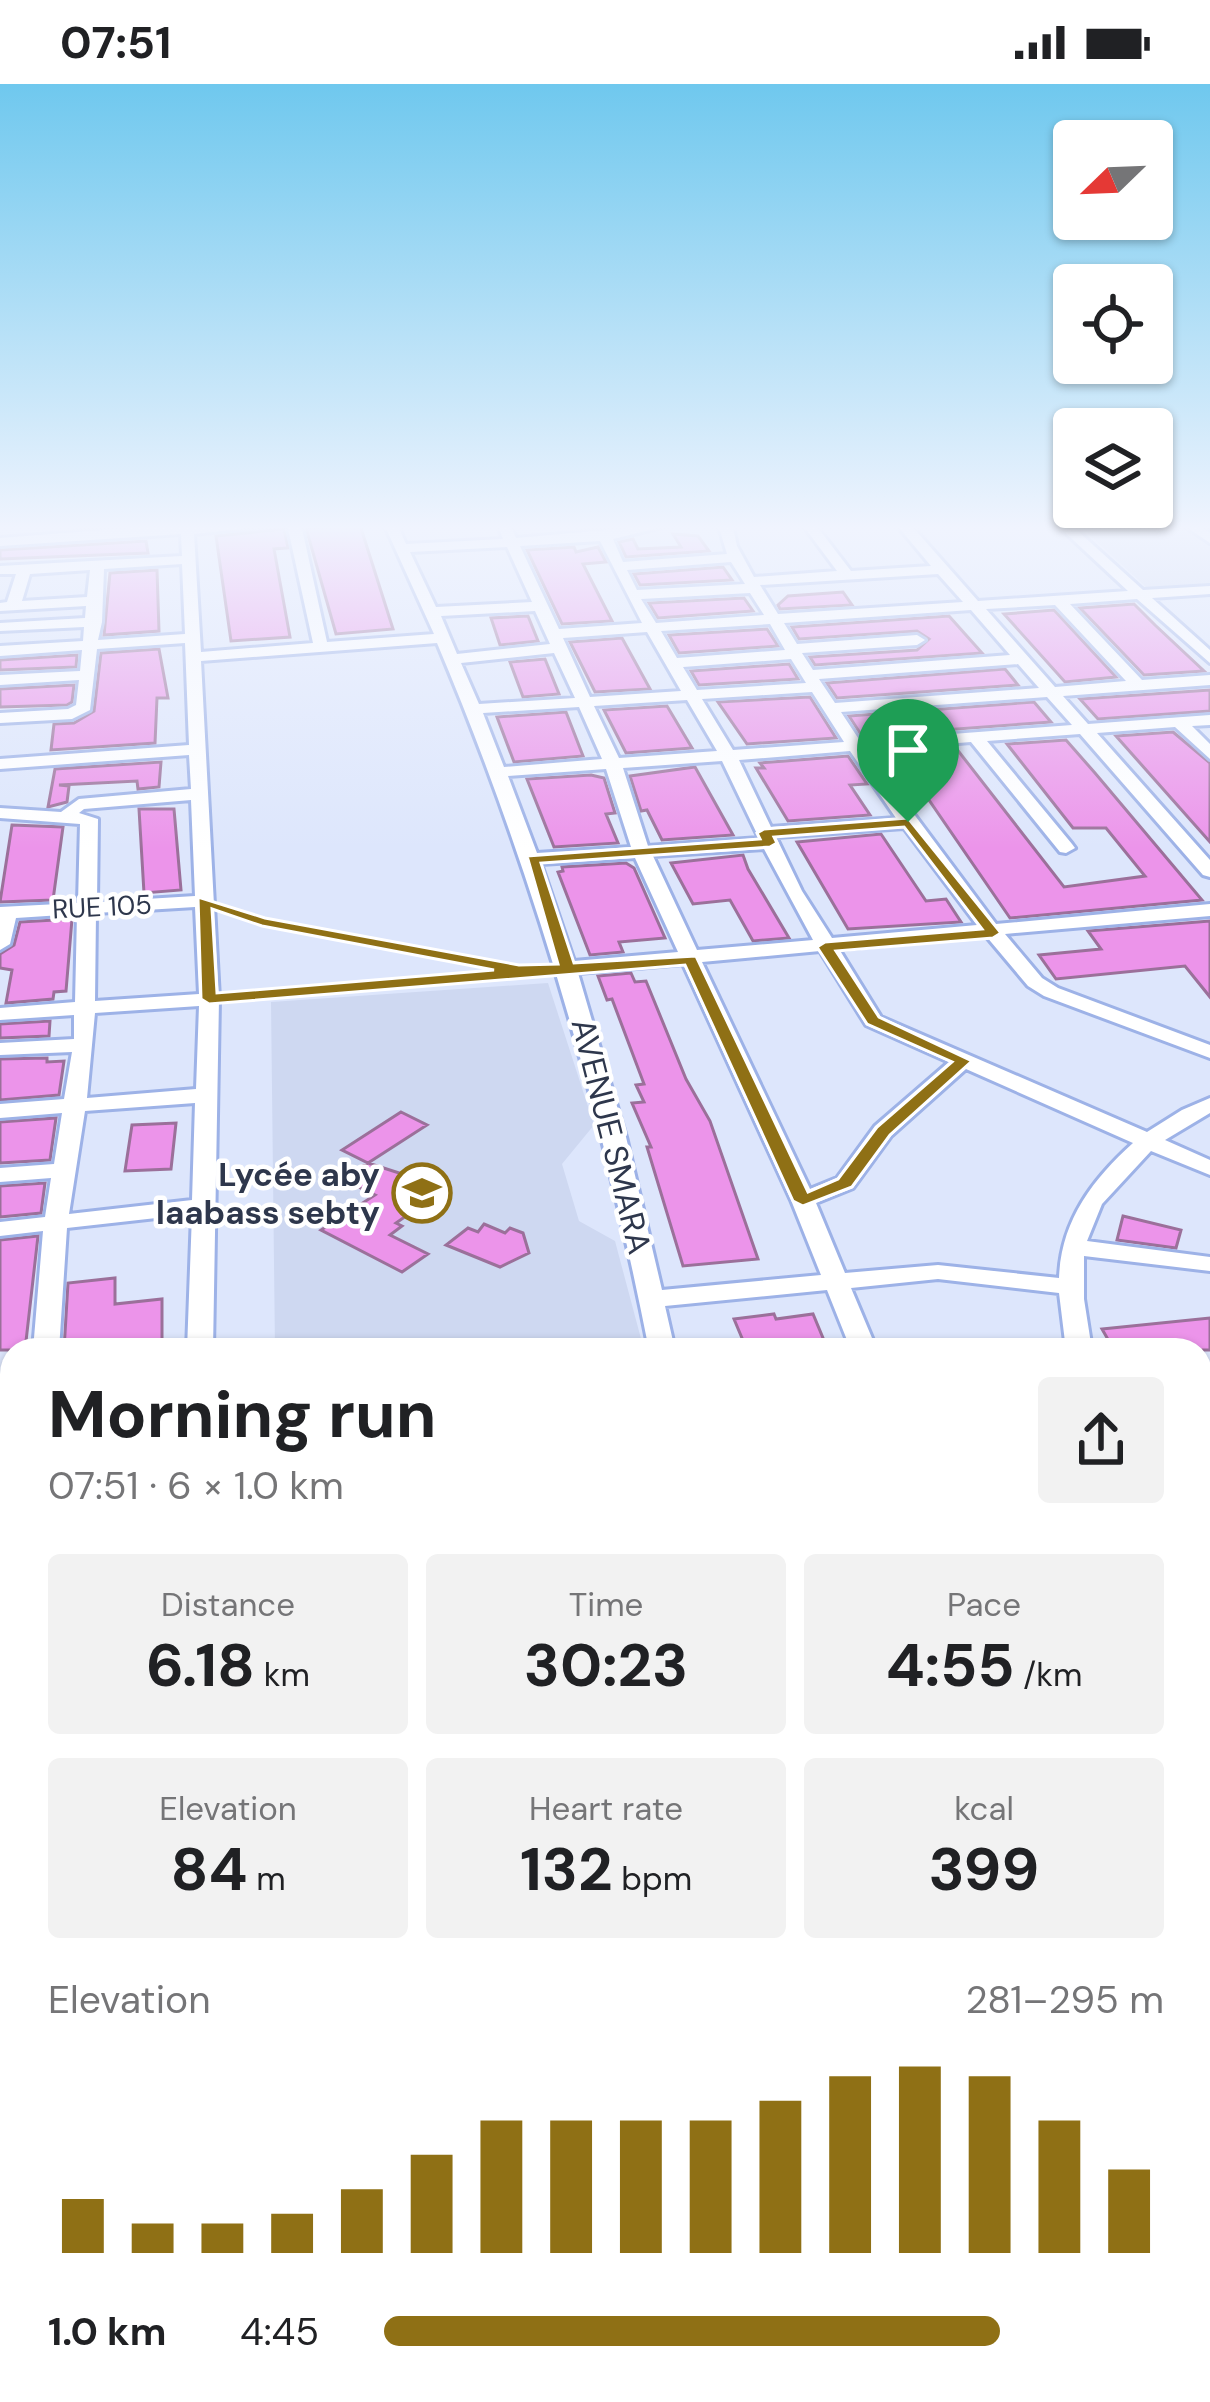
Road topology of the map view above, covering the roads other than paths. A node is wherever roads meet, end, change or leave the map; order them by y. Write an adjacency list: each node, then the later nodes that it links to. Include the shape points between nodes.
1 (93, 632): 17 (street)
2 (191, 632): 13 (street)
3 (318, 632): 18 (street)
4 (439, 632): 14 (street, AVENUE SMARA)
5 (550, 632): 16 (street)
6 (626, 632): 16 (street)
7 (654, 632): 25 (street)
8 (783, 632): 20 (street)
9 (911, 632): 15 (street)
10 (999, 632): 24 (street)
11 (1089, 632): 31 (street)
12 (1182, 632): 23 (street)
13 (191, 638): 17 (street); 21 (street)
14 (441, 638): 18 (street); 22 (street, AVENUE SMARA)
15 (917, 640): 20 (street); 26 (street)
16 (554, 641): 22 (street); 34 (street)
17 (90, 645): 19 (street); 27 (street)
18 (321, 647): 21 (street)
19 (0, 651)
20 (794, 651): 25 (street); 30 (street)
21 (193, 657): 43 (street)
22 (451, 658): 36 (street, AVENUE SMARA)
23 (1210, 658)
24 (1022, 659): 26 (street); 32 (street)
25 (674, 663): 33 (street)
26 (939, 665): 30 (street)
27 (86, 675): 28 (street); 37 (street, via 80,711)
28 (0, 680)
29 (1210, 680): 31 (street)
30 (813, 681): 33 (street); 35 (street)
31 (1138, 685): 32 (street)
32 (1051, 693): 35 (street); 40 (street)
33 (689, 694): 34 (street); 45 (street)
34 (581, 701): 36 (street); 47 (street)
35 (833, 708): 42 (street)
36 (472, 709): 48 (street, AVENUE SMARA)
37 (0, 718)
38 (1210, 720): 39 (street)
39 (1179, 722): 40 (street); 44 (street)
40 (1083, 729): 41 (street); 57 (street)
41 (975, 737): 42 (street); 54 (street)
42 (860, 748): 45 (street); 52 (street)
43 (196, 750): 46 (street); 49 (street)
44 (1210, 754)
45 (729, 757): 47 (street); 53 (street)
46 (0, 764)
47 (613, 764): 48 (street); 55 (street)
48 (500, 772): 56 (street, AVENUE SMARA)
49 (199, 794): 51 (street, via 80,804); 58 (street)
50 (0, 813): 51 (street)
51 (68, 814): 59 (street, via 89,819)
52 (908, 822): 53 (street); 62 (street)
53 (767, 838): 55 (street); 64 (street)
54 (1066, 848)
55 (640, 851): 56 (street); 65 (street)
56 (532, 860): 66 (street, AVENUE SMARA)
57 (1210, 871)
58 (203, 901): 59 (street, RUE 105); 67 (street)
59 (90, 907): 61 (street, RUE 105); 68 (street)
60 (1210, 910): 62 (street)
61 (3, 913): 63 (street)
62 (993, 933): 64 (street); 72 (street, via 1051,992)
63 (0, 944)
64 (825, 947): 65 (street); 73 (street, via 873,1021)
65 (690, 960): 66 (street); 82 (street)
66 (568, 968): 90 (street, AVENUE SMARA)
67 (209, 999): 68 (street); 74 (street)
68 (85, 1009): 69 (street); 70 (street)
69 (0, 1014)
70 (84, 1045): 71 (street); 76 (street)
71 (0, 1049)
72 (1210, 1052)
73 (963, 1061): 78 (street); 82 (street, via 883,1131 845,1183)
74 (208, 1095): 76 (street); 83 (street)
75 (1210, 1105): 78 (street)
76 (75, 1107): 77 (street); 80 (street)
77 (0, 1112)
78 (1148, 1140): 79 (street); 86 (street, via 1110,1180)
79 (1210, 1168)
80 (64, 1170): 81 (street); 84 (street)
81 (0, 1175)
82 (803, 1201): 88 (street)
83 (201, 1207): 84 (street); 92 (street)
84 (56, 1220): 85 (street); 91 (street)
85 (0, 1229)
86 (1073, 1247): 87 (street); 89 (street)
87 (1210, 1264)
88 (835, 1280): 89 (street, via 954,1272); 90 (street); 94 (street)
89 (1073, 1287): 95 (street)
90 (653, 1299): 93 (street, AVENUE SMARA)
91 (47, 1338)
92 (200, 1338)
93 (660, 1338)
94 (859, 1338)
95 (1076, 1338)

